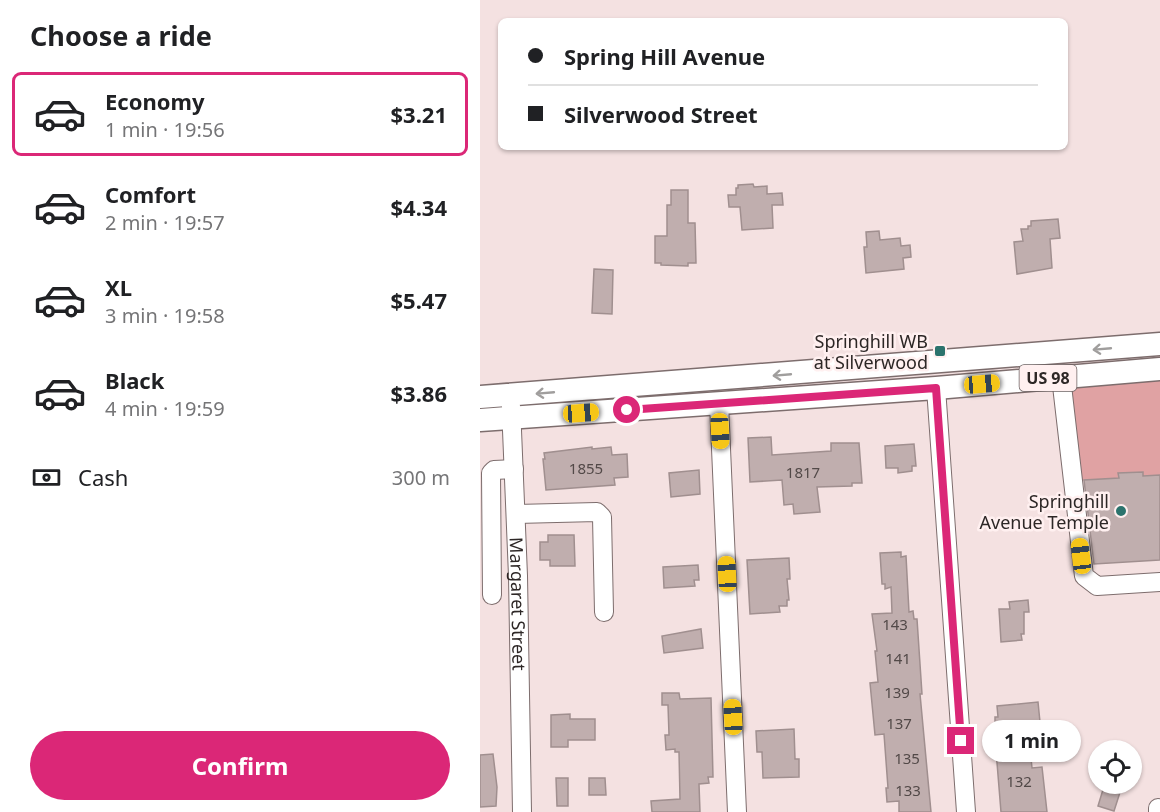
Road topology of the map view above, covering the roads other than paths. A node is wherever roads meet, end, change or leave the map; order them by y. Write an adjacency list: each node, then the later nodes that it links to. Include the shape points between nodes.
1 (1160, 344): 7 (main road, US 98, one-way to 7)
2 (1160, 369): 3 (main road, US 98)
3 (1061, 377): 4 (main road, US 98); 12 (street, via 1084,576 1097,586)
4 (936, 388): 6 (main road, US 98); 18 (street)
5 (480, 397): 7 (main road, US 98)
6 (719, 403): 7 (main road, US 98); 17 (street)
7 (511, 406): 8 (main road, US 98); 9 (street, Margaret Street)
8 (480, 420)
9 (514, 469): 10 (street, Margaret Street); 11 (street, via 491,473)
10 (516, 523): 11 (street); 13 (street, Margaret Street); 15 (street, via 597,512 602,517)
11 (491, 532): 14 (street)
12 (1160, 582)
13 (518, 594): 14 (street); 16 (street, Margaret Street)
14 (486, 595)
15 (604, 612)
16 (522, 812)
17 (737, 812)
18 (966, 812)

